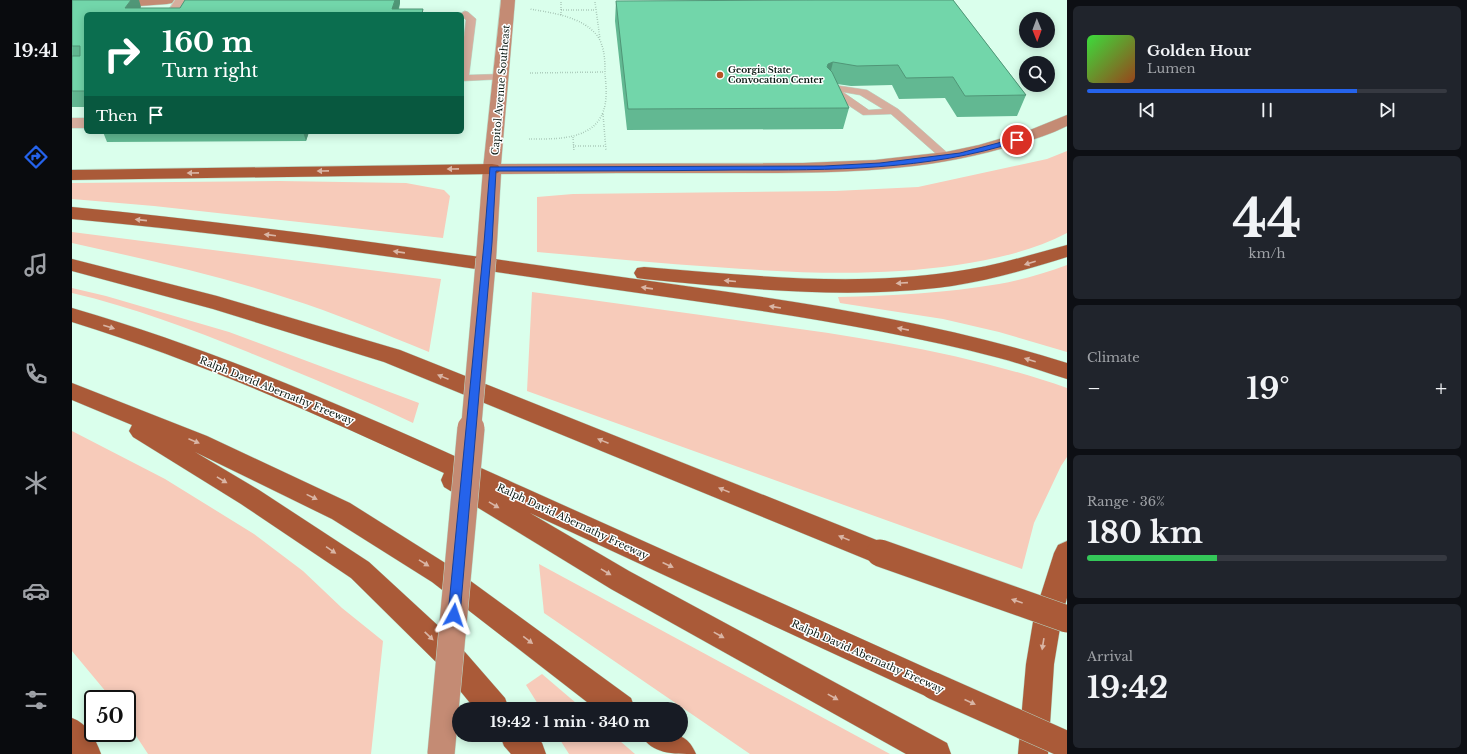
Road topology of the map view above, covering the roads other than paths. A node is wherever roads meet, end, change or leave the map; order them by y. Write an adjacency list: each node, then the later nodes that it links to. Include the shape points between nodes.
1 (167, 0): 4 (main road)
2 (182, 0): 5 (street)
3 (508, 0): 8 (main road, Capitol Avenue Southeast)
4 (72, 7)
5 (174, 12)
6 (465, 14): 7 (lane, via 471,18)
7 (464, 70)
8 (501, 77): 9 (lane); 15 (main road, Capitol Avenue Southeast)
9 (464, 78)
10 (894, 111): 10 (lane, via 863,92 828,87 867,112); 14 (lane)
11 (1067, 120): 14 (main road, via 995,147)
12 (72, 123): 13 (street)
13 (84, 128)
14 (946, 157): 15 (main road, via 880,166 824,168)
15 (492, 169): 16 (highway, one-way to 16); 35 (main road, Capitol Avenue Southeast, bridge, via 488,243)
16 (72, 175)
17 (72, 213): 19 (highway, one-way to 17)
18 (1067, 251): 19 (highway, one-way to 19, via 1022,265 939,280 883,285 817,286)
19 (438, 257): 22 (highway, one-way to 19, via 1002,351 853,319)
20 (72, 264): 26 (highway, one-way to 20, bridge, via 880,553 392,356 217,303)
21 (72, 315): 24 (highway, Ralph David Abernathy Freeway, one-way to 24, via 162,344)
22 (1067, 371)
23 (76, 393): 27 (highway, one-way to 27, via 250,497 360,570 448,654); 28 (highway, one-way to 28, via 199,443 341,511 441,574)
24 (352, 420): 32 (highway, Ralph David Abernathy Freeway, one-way to 32, bridge); 33 (highway, one-way to 33, via 620,580)
25 (1067, 553): 38 (highway, one-way to 38, via 1048,616 1040,664)
26 (1067, 619)
27 (488, 702)
28 (611, 702)
29 (72, 733): 34 (highway)
30 (521, 742): 36 (highway)
31 (665, 742): 37 (highway)
32 (1067, 745)
33 (929, 750)
34 (86, 754)
35 (441, 754)
36 (531, 754)
37 (681, 754)
38 (1033, 754)

